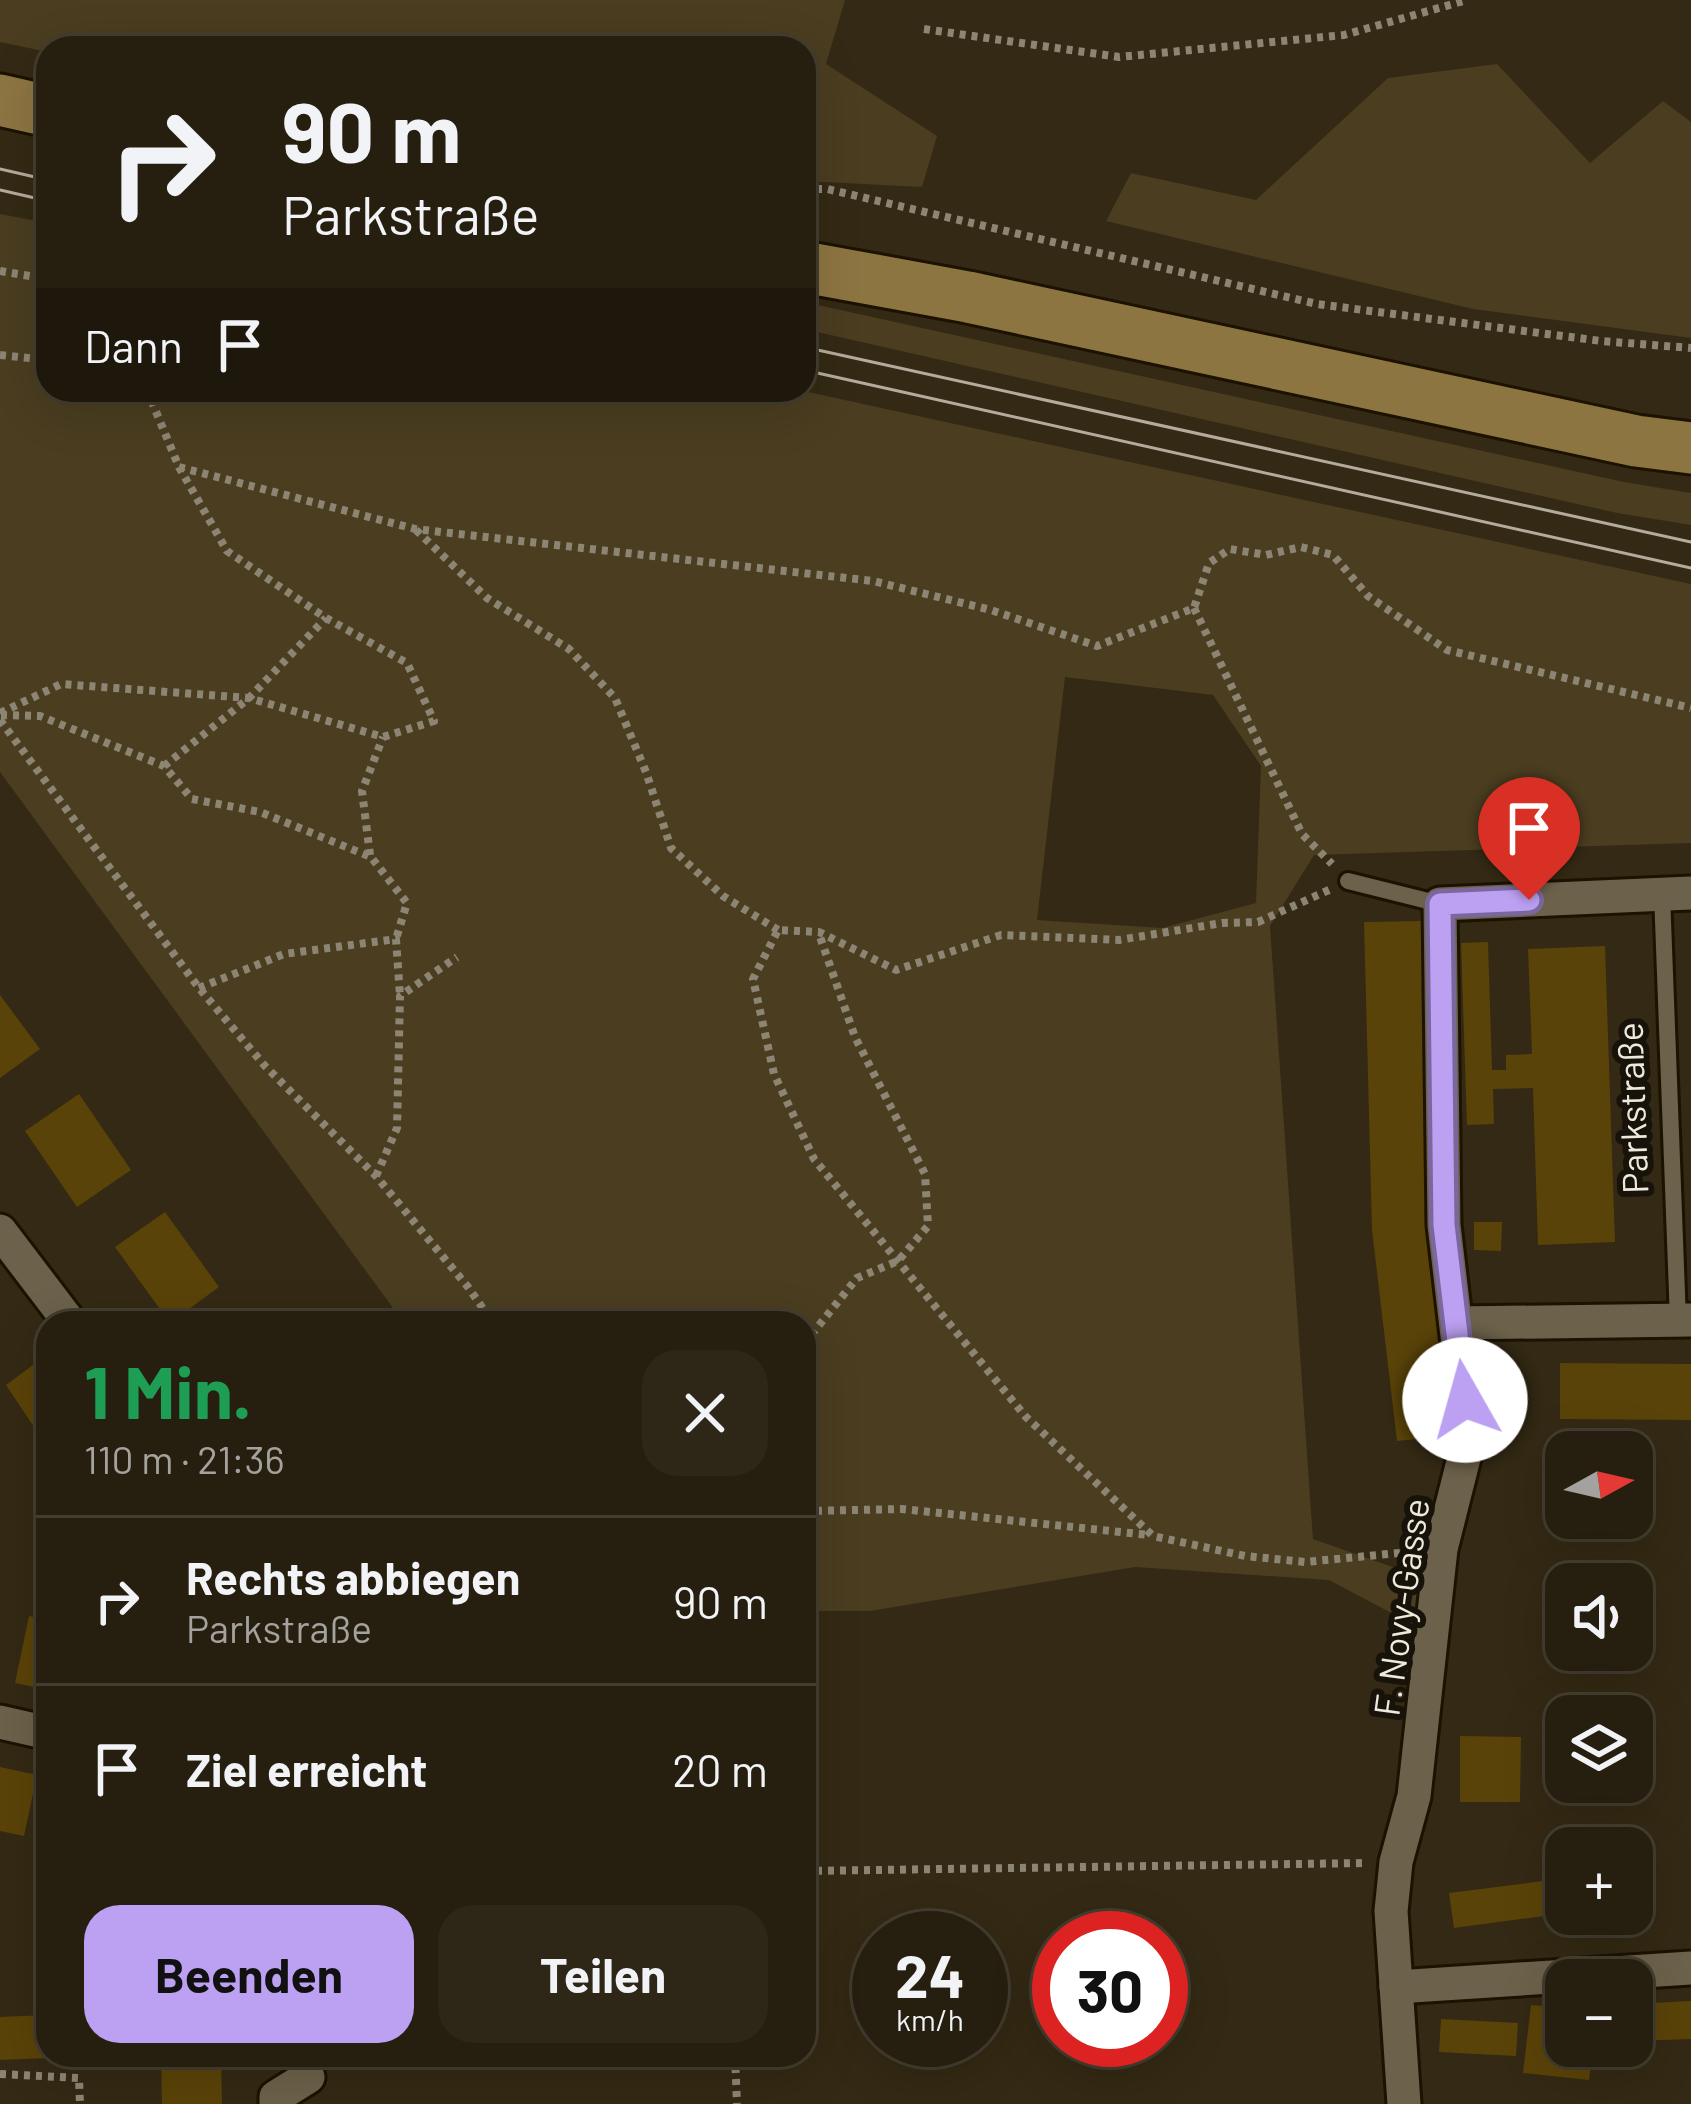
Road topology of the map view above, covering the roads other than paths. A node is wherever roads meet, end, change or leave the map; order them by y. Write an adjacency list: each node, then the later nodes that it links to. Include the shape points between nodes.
1 (0, 100): 2 (main road)
2 (36, 108)
3 (816, 269): 4 (main road)
4 (1691, 448)
5 (1348, 881): 7 (lane)
6 (1677, 894): 7 (street, Parkstraße); 10 (lane, Parkstraße)
7 (1440, 904): 11 (street, F. Novy-Gasse, via 1444,1225)
8 (0, 1231): 9 (street)
9 (61, 1311)
10 (1685, 1320): 11 (street)
11 (1456, 1323): 15 (street, F. Novy-Gasse, via 1469,1438 1441,1550 1414,1796 1396,1862)
12 (0, 1722): 13 (street)
13 (36, 1730)
14 (1691, 1968): 15 (street)
15 (1396, 1987): 18 (street, F. Novy-Gasse)
16 (308, 2077): 17 (street)
17 (276, 2104)
18 (1404, 2104)

